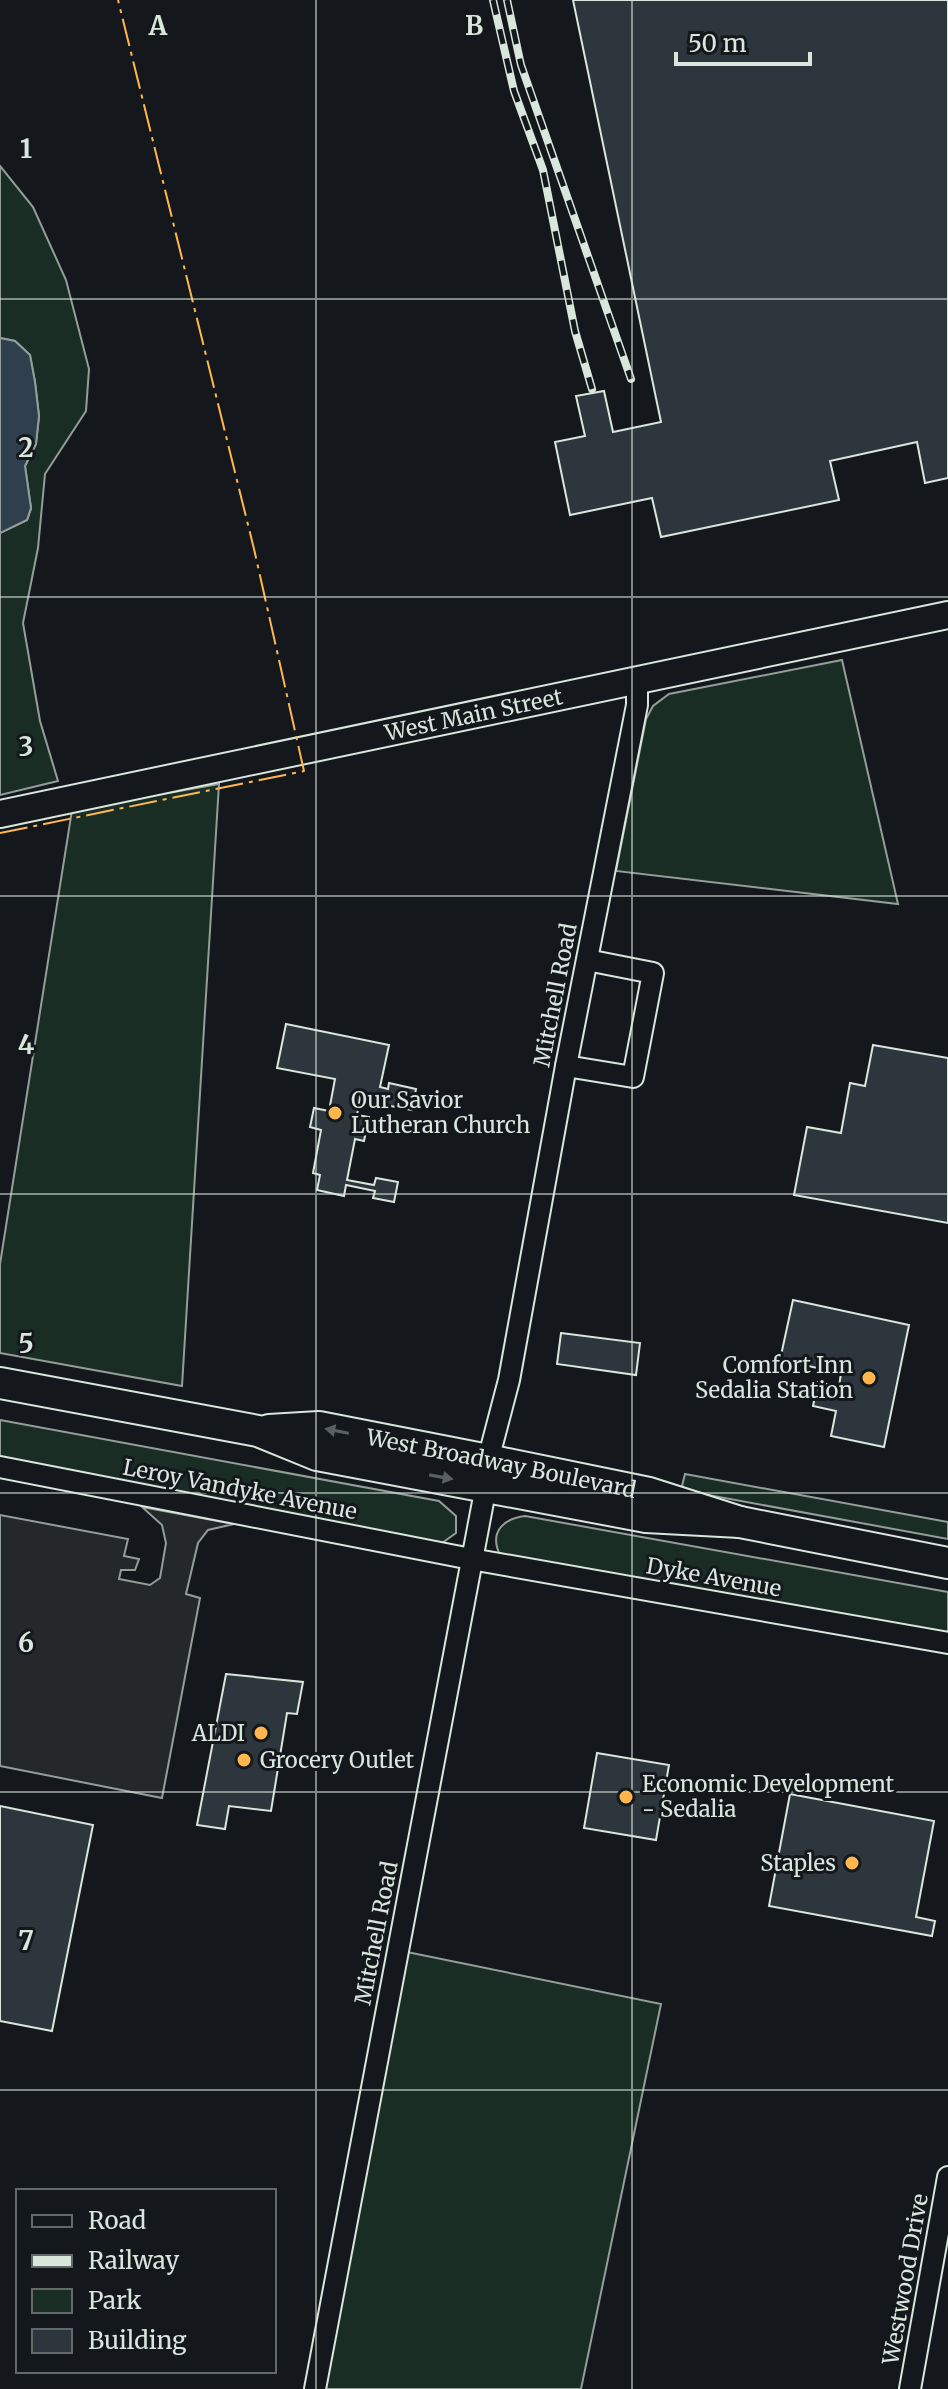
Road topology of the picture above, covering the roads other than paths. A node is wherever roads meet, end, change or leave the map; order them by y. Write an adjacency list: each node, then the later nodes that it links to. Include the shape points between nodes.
1 (948, 615): 2 (main road, West Main Street)
2 (637, 680): 3 (main road, West Main Street); 4 (street, Mitchell Road, via 637,705)
3 (0, 814)
4 (587, 960): 5 (street, Mitchell Road); 5 (street, via 653,973 633,1077)
5 (566, 1066): 8 (street, Mitchell Road)
6 (0, 1383): 8 (highway, West Broadway Boulevard, via 258,1431 317,1455)
7 (0, 1467): 9 (street, Leroy Vandyke Avenue)
8 (487, 1473): 9 (street, Mitchell Road); 10 (highway, West Broadway Boulevard, via 646,1517 740,1522)
9 (471, 1559): 11 (street, Dyke Avenue); 13 (street, Mitchell Road)
10 (948, 1563)
11 (948, 1643)
12 (948, 2177): 14 (street, Westwood Drive)
13 (315, 2389)
14 (910, 2389)

